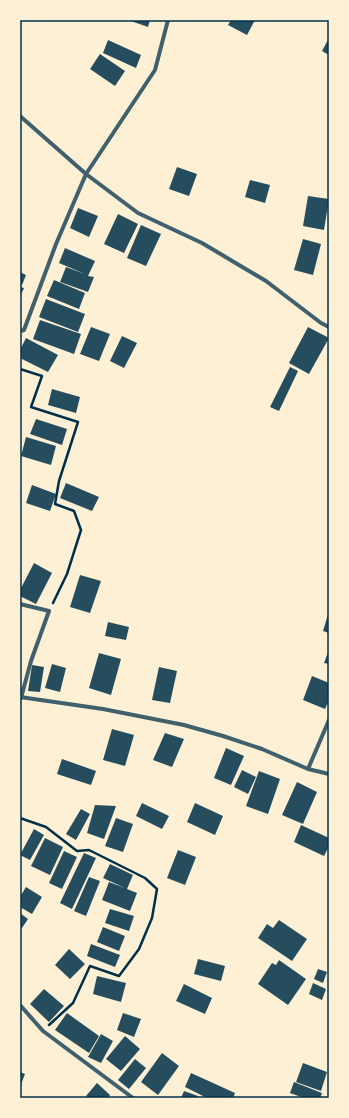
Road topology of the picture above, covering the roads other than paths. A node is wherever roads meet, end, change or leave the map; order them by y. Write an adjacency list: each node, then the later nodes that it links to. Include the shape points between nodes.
1 (168, 20): 3 (street, via 155,70)
2 (20, 116): 3 (street)
3 (86, 174): 4 (street, via 138,213 202,243 266,281); 5 (street, via 56,244 24,330)
4 (329, 327)
5 (20, 331)
6 (20, 604): 7 (street, via 49,611 30,661)
7 (21, 698): 9 (street, via 103,709 184,725 262,749)
8 (329, 720): 9 (street)
9 (308, 769): 10 (street)
10 (329, 774)
11 (20, 1005): 12 (street, via 43,1031)
12 (133, 1098)

